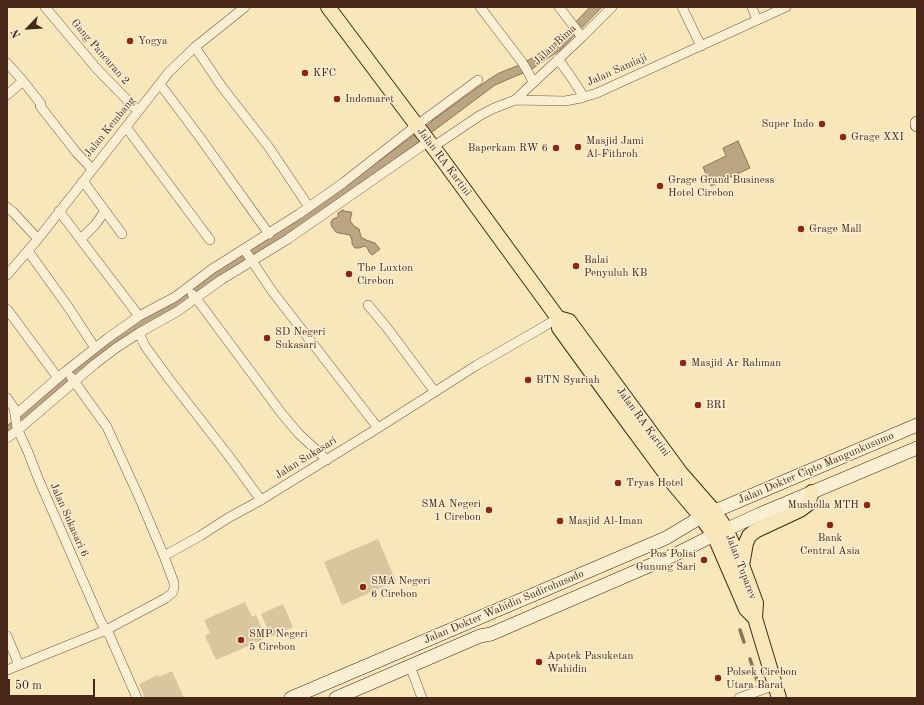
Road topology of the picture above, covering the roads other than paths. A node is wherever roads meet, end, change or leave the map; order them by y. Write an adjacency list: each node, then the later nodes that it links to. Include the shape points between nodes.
1 (45, 7): 23 (street, Gang Pancuran 2, via 97,69)
2 (245, 7): 13 (street, Jalan Kembang)
3 (328, 7): 25 (main road, Jalan RA Kartini)
4 (480, 7): 18 (street, via 522,62)
5 (559, 7): 11 (street)
6 (612, 7): 11 (street, Jalan Bima)
7 (682, 7): 12 (street)
8 (752, 7): 10 (street)
9 (786, 7): 10 (street, Jalan Samiaji)
10 (757, 20): 12 (street, Jalan Samiaji)
11 (580, 35): 14 (street, Jalan Bima)
12 (701, 46): 21 (street, Jalan Samiaji)
13 (195, 47): 19 (street, Jalan Kembang); 29 (street, via 222,87 268,146)
14 (558, 59): 18 (street, Jalan Bima); 21 (street)
15 (7, 63): 17 (street)
16 (478, 80): 25 (street)
17 (23, 81): 20 (street); 26 (street, via 76,152)
18 (533, 82): 22 (street, Jalan Bima)
19 (160, 84): 23 (street, Jalan Kembang); 35 (street)
20 (7, 95)
21 (584, 98): 22 (street, Jalan Samiaji, via 566,101)
22 (515, 100): 25 (street, Jalan Samiaji)
23 (138, 111): 24 (street, Jalan Kembang)
24 (126, 127): 26 (street, Jalan Kembang); 38 (street)
25 (425, 136): 29 (street, via 377,157); 33 (street); 49 (main road, Jalan RA Kartini)
26 (92, 169): 27 (street, Jalan Kembang)
27 (83, 181): 30 (street, Jalan Kembang); 31 (street)
28 (7, 206): 36 (street)
29 (309, 207): 32 (street)
30 (59, 211): 36 (street, Jalan Kembang); 37 (street)
31 (105, 211): 34 (street); 37 (street)
32 (299, 214): 33 (street); 35 (street)
33 (307, 225): 41 (street)
34 (122, 234)
35 (269, 234): 40 (street)
36 (38, 239): 39 (street, Jalan Kembang)
37 (81, 239): 48 (street)
38 (210, 240)
39 (28, 250): 42 (street, Jalan Kembang); 53 (street)
40 (244, 250): 41 (street); 43 (street, via 212,269)
41 (251, 260): 44 (street); 62 (street, via 277,298)
42 (7, 275)
43 (188, 289): 44 (street); 47 (street)
44 (195, 298): 50 (street, via 178,311); 66 (street, via 282,414)
45 (368, 305): 58 (street)
46 (7, 309): 56 (street)
47 (148, 312): 48 (street); 50 (street)
48 (139, 316): 52 (street)
49 (558, 318): 58 (street, Jalan Sukasari); 69 (main road, Jalan RA Kartini, via 569,321 680,472); 70 (main road, Jalan RA Kartini, via 560,328 568,340 671,481)
50 (153, 324): 51 (street)
51 (139, 333): 54 (street); 68 (street, via 169,380)
52 (108, 338): 53 (street); 54 (street)
53 (95, 348): 55 (street)
54 (116, 348): 57 (street)
55 (67, 372): 56 (street); 57 (street)
56 (58, 378): 60 (street)
57 (74, 381): 63 (street); 72 (street, via 107,427)
58 (435, 392): 62 (street, Jalan Sukasari)
59 (7, 398): 60 (street, Jalan Sukasari 6, via 14,408)
60 (15, 416): 63 (street, Jalan Sukasari 6)
61 (917, 425): 69 (main road, Jalan Dokter Cipto Mangunkusumo)
62 (378, 428): 66 (street, Jalan Sukasari)
63 (17, 429): 64 (street); 75 (street, Jalan Sukasari 6)
64 (7, 438)
65 (917, 448): 67 (main road, Jalan Dokter Cipto Mangunkusumo)
66 (327, 460): 68 (street, Jalan Sukasari)
67 (812, 492): 71 (main road, Jalan Dokter Cipto Mangunkusumo); 73 (main road, via 808,504 800,510 749,536)
68 (261, 500): 72 (street, Jalan Sukasari)
69 (714, 511): 70 (main road, Jalan Dokter Wahidin Sudirohusodo); 71 (main road, Jalan RA Kartini)
70 (701, 517): 71 (main road, Jalan RA Kartini); 82 (main road, Jalan Dokter Wahidin Sudirohusodo, via 666,538)
71 (720, 532): 73 (main road, Jalan Tuparev); 74 (main road, via 746,609); 78 (main road, Jalan Dokter Wahidin Sudirohusodo, via 637,571)
72 (164, 556): 75 (street, via 174,583 172,593)
73 (742, 565): 74 (main road, Jalan Tuparev, via 756,603)
74 (755, 618): 80 (main road, Jalan Tuparev)
75 (106, 630): 77 (street); 81 (street)
76 (7, 636): 77 (street)
77 (19, 665): 79 (street)
78 (410, 666): 83 (main road, Jalan Dokter Wahidin Sudirohusodo); 84 (street)
79 (7, 670)
80 (777, 691): 85 (street)
81 (137, 698)
82 (291, 698)
83 (336, 698)
84 (422, 698)
85 (739, 698)

